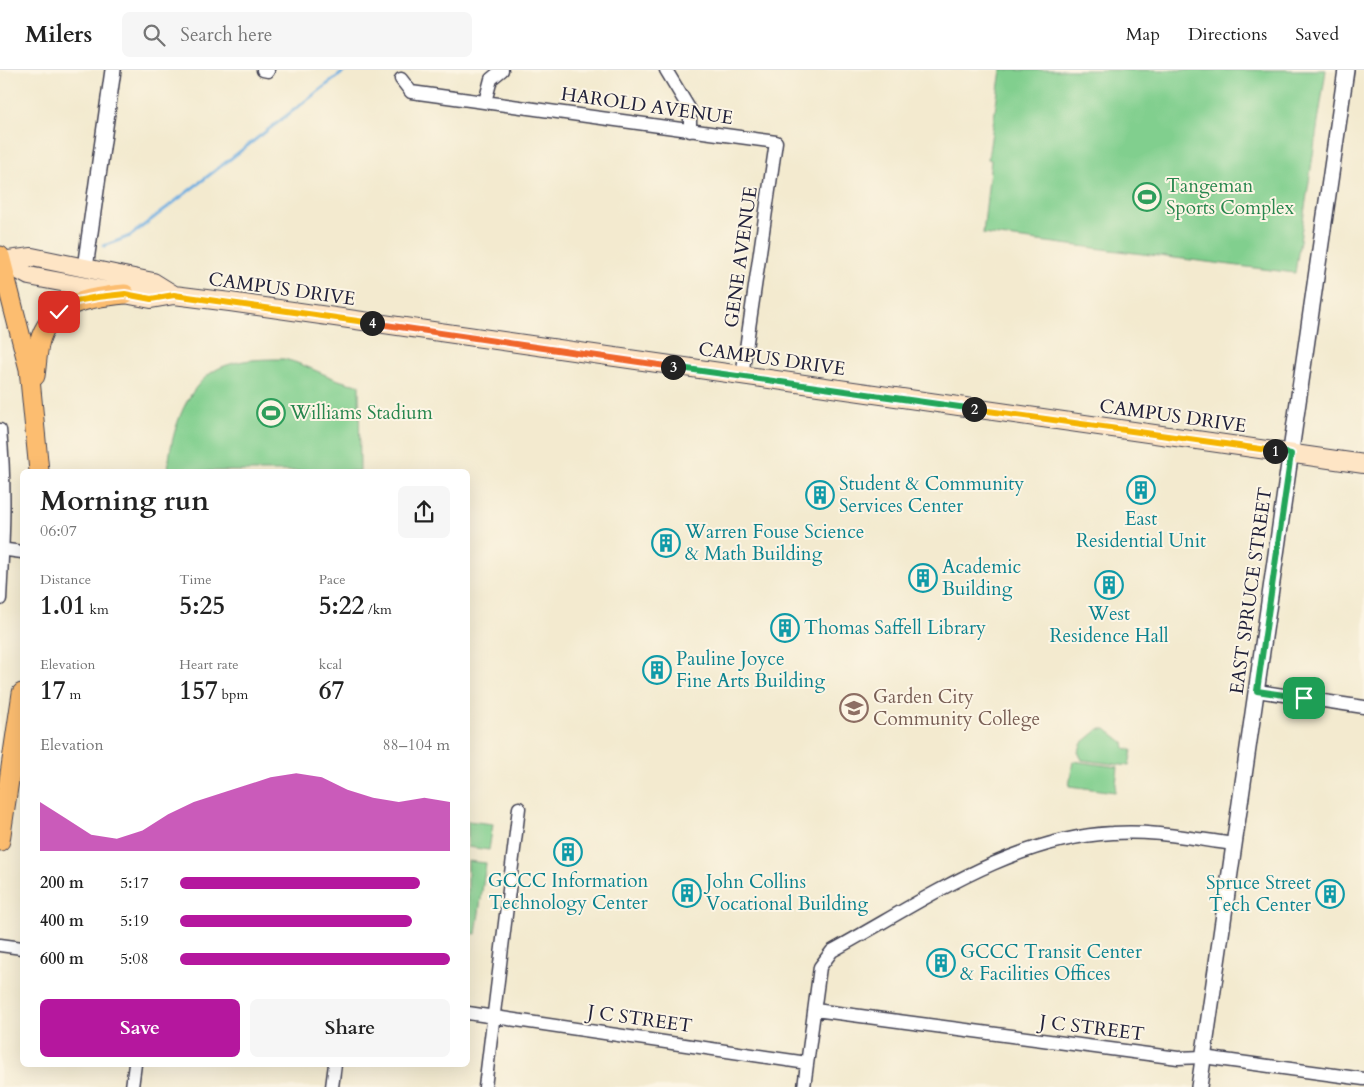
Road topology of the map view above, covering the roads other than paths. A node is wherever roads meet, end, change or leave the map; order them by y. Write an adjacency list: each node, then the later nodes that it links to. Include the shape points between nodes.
1 (113, 70): 12 (street)
2 (263, 70): 6 (street)
3 (502, 70): 8 (street, via 491,79)
4 (666, 70): 9 (street, via 690,110)
5 (1346, 70): 18 (street, EAST SPRUCE STREET)
6 (268, 71)
7 (401, 79): 8 (street, HAROLD AVENUE, via 411,92)
8 (485, 102): 9 (street, HAROLD AVENUE)
9 (690, 131): 10 (street, HAROLD AVENUE)
10 (776, 142): 15 (street, GENE AVENUE)
11 (1, 260): 12 (main road, CAMPUS DRIVE, via 32,257); 13 (main road, CAMPUS DRIVE, via 29,276); 16 (main road, via 29,369)
12 (84, 268): 14 (main road, CAMPUS DRIVE, via 153,282)
13 (125, 294): 14 (main road, CAMPUS DRIVE, via 151,299); 16 (main road, via 76,301 59,312 41,337)
14 (174, 295): 15 (main road, CAMPUS DRIVE)
15 (742, 376): 18 (main road, CAMPUS DRIVE)
16 (32, 394): 20 (main road)
17 (0, 430): 21 (street)
18 (1291, 454): 19 (main road, CAMPUS DRIVE); 24 (street, EAST SPRUCE STREET)
19 (1364, 464)
20 (39, 469)
21 (2, 549): 22 (street); 23 (street)
22 (20, 552)
23 (0, 599)
24 (1257, 691): 25 (street); 29 (street, EAST SPRUCE STREET)
25 (1364, 707)
26 (20, 723): 28 (main road)
27 (519, 808): 34 (street)
28 (0, 841)
29 (1234, 844): 32 (street, via 1135,832 1070,838 1010,857 945,887 832,951 820,967); 35 (street, EAST SPRUCE STREET)
30 (0, 944): 31 (street)
31 (20, 948)
32 (815, 1010): 35 (street, J C STREET, via 1178,1058); 36 (street)
33 (470, 1013): 34 (street, J C STREET)
34 (494, 1016): 36 (street, J C STREET); 43 (street)
35 (1203, 1057): 40 (street, J C STREET); 45 (street, EAST SPRUCE STREET)
36 (808, 1063): 44 (street)
37 (135, 1067): 41 (street)
38 (335, 1067): 42 (street)
39 (1364, 1080): 40 (street, J C STREET)
40 (1343, 1082)
41 (132, 1087)
42 (332, 1087)
43 (485, 1087)
44 (804, 1087)
45 (1199, 1087)

